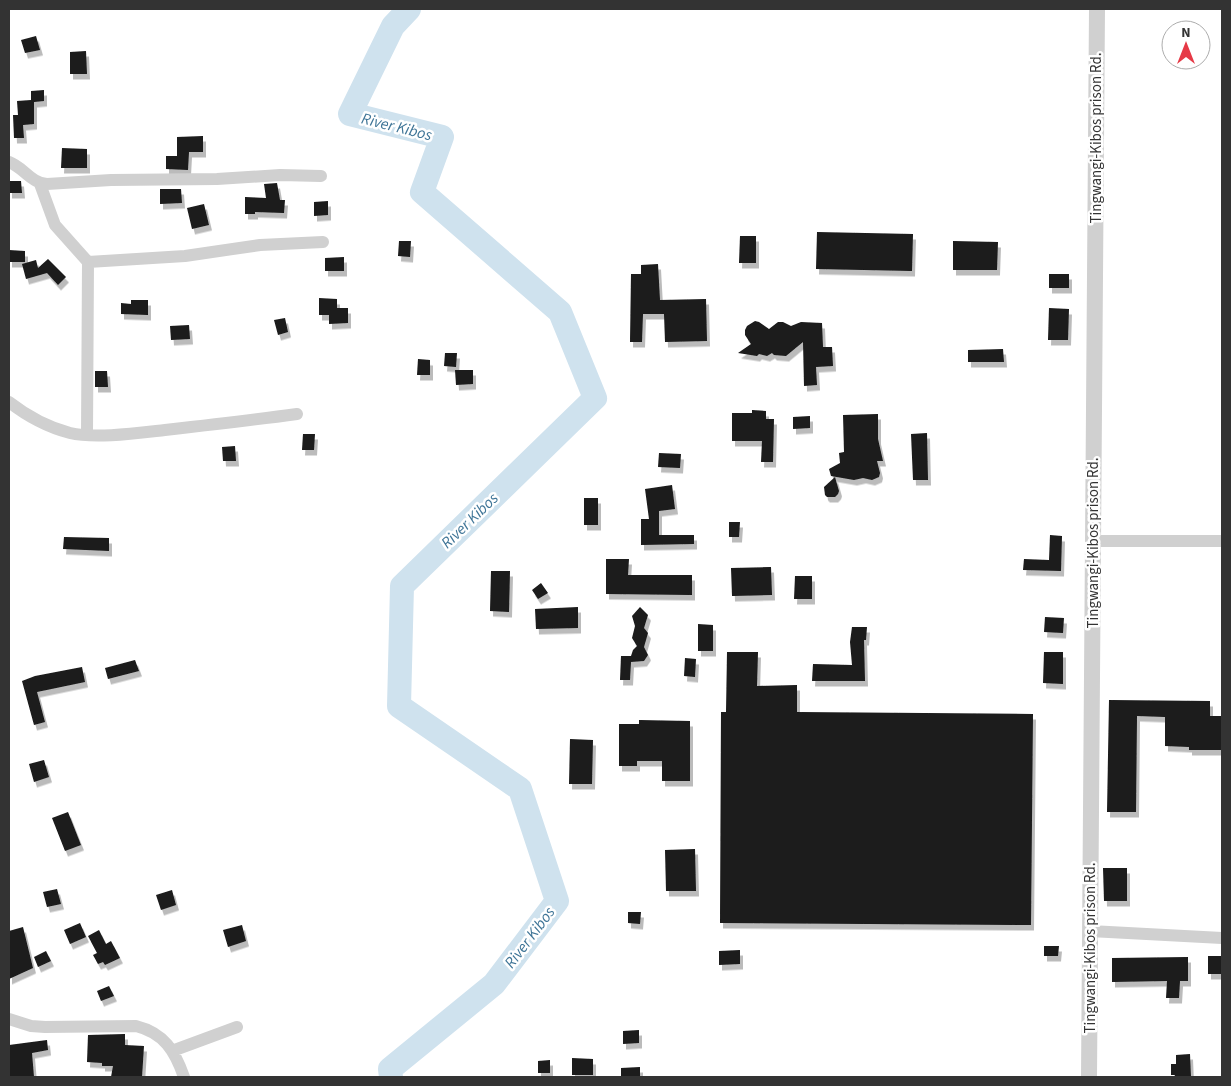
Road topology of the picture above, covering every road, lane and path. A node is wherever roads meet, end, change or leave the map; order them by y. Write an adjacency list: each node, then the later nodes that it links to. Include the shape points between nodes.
1 (1097, 9): 10 (street, Tingwangi-Kibos prison Rd.)
2 (9, 162): 4 (street)
3 (322, 176): 4 (street)
4 (40, 184): 6 (street, via 55,225)
5 (323, 242): 6 (street)
6 (88, 262): 9 (street)
7 (9, 402): 9 (street, via 46,425)
8 (297, 414): 9 (street, via 126,434)
9 (87, 434)
10 (1093, 541): 11 (street); 12 (street, Tingwangi-Kibos prison Rd.)
11 (1222, 541)
12 (1090, 931): 13 (street); 18 (street, Tingwangi-Kibos prison Rd.)
13 (1222, 938)
14 (9, 1019): 16 (street, via 45,1027 136,1026 162,1038)
15 (237, 1027): 16 (street)
16 (172, 1051): 17 (street)
17 (184, 1077)
18 (1089, 1077)

